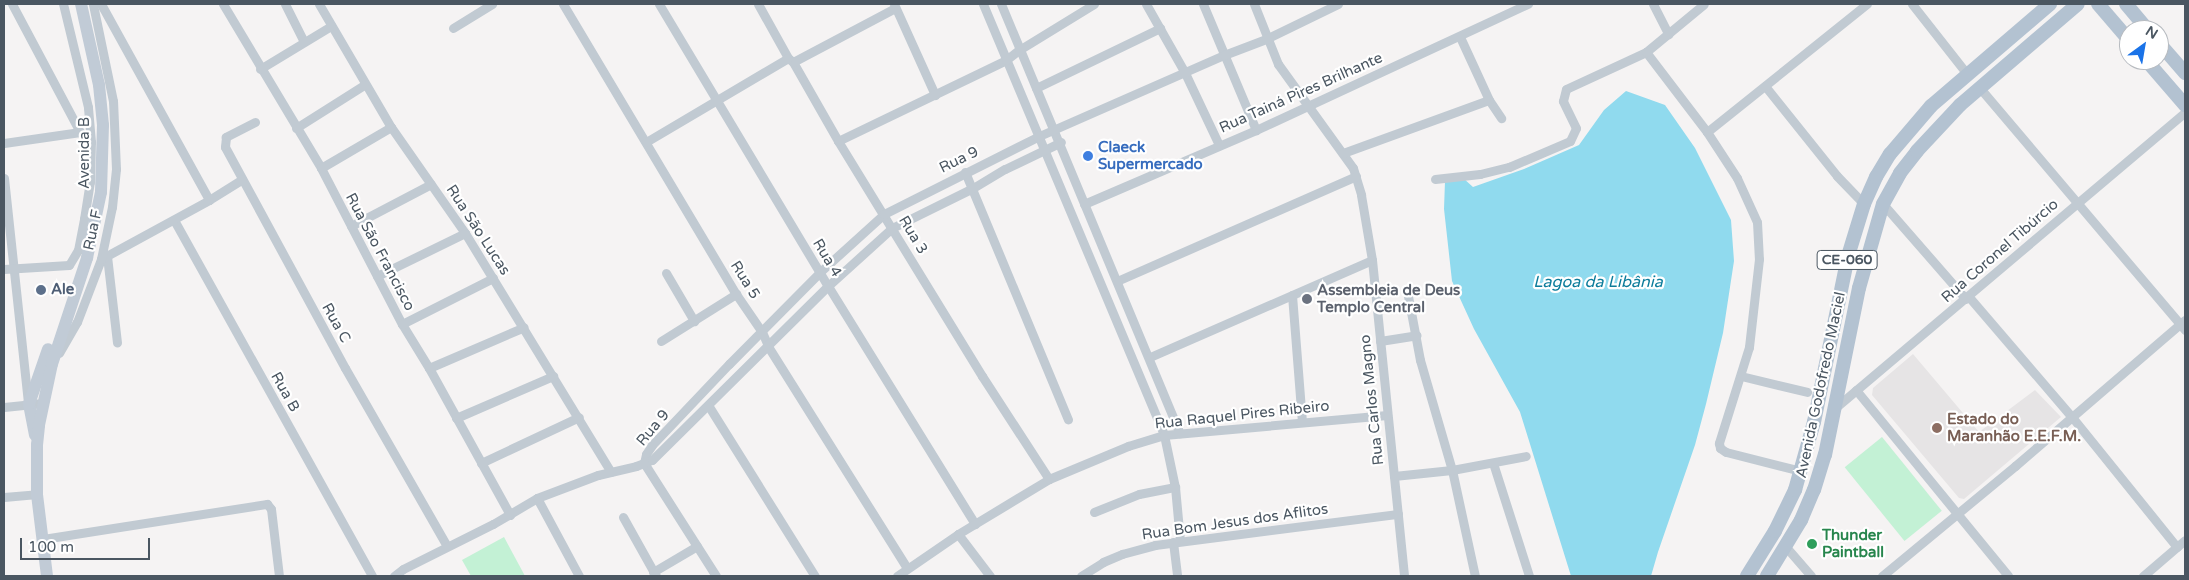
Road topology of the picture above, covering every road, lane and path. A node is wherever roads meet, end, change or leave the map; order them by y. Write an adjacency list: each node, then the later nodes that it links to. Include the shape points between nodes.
1 (12, 4): 67 (street)
2 (63, 4): 71 (street, via 82,74)
3 (81, 4): 112 (street, Avenida B, via 99,85 103,124 101,192 92,239)
4 (93, 4): 99 (street, Rua F, via 114,101 116,137 116,170)
5 (101, 4): 86 (street)
6 (223, 4): 46 (street, Rua São Francisco)
7 (284, 4): 39 (street)
8 (319, 4): 32 (street, Rua São Lucas)
9 (492, 4): 33 (street)
10 (563, 4): 72 (street, Rua 5)
11 (660, 4): 56 (street, Rua 4)
12 (758, 4): 44 (street, Rua 3)
13 (983, 4): 45 (street)
14 (1002, 4): 40 (street)
15 (1094, 4): 40 (street)
16 (1146, 4): 34 (street)
17 (1203, 4): 42 (street)
18 (1254, 4): 38 (street, Rua Carlos Magno)
19 (1338, 4): 30 (street, Rua 9)
20 (1528, 4): 37 (street, Rua Tainá Pires Brilhante)
21 (1653, 4): 36 (street)
22 (1704, 4): 36 (street)
23 (1867, 4): 52 (street)
24 (1912, 4): 50 (street)
25 (2050, 4): 50 (main road, Avenida Godofredo Maciel / CE-060)
26 (2078, 4): 53 (main road, Avenida Godofredo Maciel / CE-060)
27 (2098, 4): 35 (main road)
28 (2126, 4): 31 (main road)
29 (894, 6): 44 (street); 55 (street)
30 (1325, 6): 38 (street, Rua 9)
31 (2140, 20)
32 (331, 26): 39 (street); 51 (street, Rua São Lucas)
33 (453, 28)
34 (1160, 28): 48 (street); 54 (street)
35 (2119, 28)
36 (1668, 34): 41 (street)
37 (1460, 37): 57 (street); 59 (street, Rua Tainá Pires Brilhante)
38 (1266, 39): 42 (street, Rua 9); 59 (street, Rua Carlos Magno, via 1278,64)
39 (304, 42): 46 (street)
40 (1019, 50): 45 (street); 54 (street)
41 (1646, 52): 68 (street); 83 (street, via 1566,89 1563,101 1576,128 1570,141 1509,167)
42 (1224, 54): 48 (street, Rua 9); 66 (street)
43 (2169, 55): 49 (main road)
44 (790, 60): 56 (street); 70 (street, Rua 3)
45 (1006, 60): 55 (street); 69 (street)
46 (260, 69): 63 (street, Rua São Francisco)
47 (2155, 70): 58 (main road)
48 (1185, 73): 65 (street, Rua 9); 75 (street)
49 (2185, 73)
50 (1967, 74): 89 (main road, Avenida Godofredo Maciel / CE-060, via 1931,106 1890,154)
51 (364, 85): 63 (street); 64 (street, Rua São Lucas)
52 (1765, 86): 68 (street); 89 (street, via 1837,176)
53 (1979, 87): 87 (street); 90 (main road, Avenida Godofredo Maciel / CE-060, via 1917,151)
54 (1036, 88): 65 (street)
55 (935, 95): 70 (street)
56 (718, 99): 72 (street); 103 (street, Rua 4)
57 (1489, 100): 61 (street); 77 (street)
58 (2185, 104)
59 (1309, 105): 66 (street, Rua Tainá Pires Brilhante); 77 (street, Rua Carlos Magno)
60 (2185, 112): 87 (street, Rua Coronel Tibúrcio)
61 (1501, 118)
62 (254, 122): 82 (street, Rua C, via 226,137 224,142)
63 (296, 128): 78 (street, Rua São Francisco)
64 (391, 128): 78 (street); 84 (street, Rua São Lucas)
65 (1056, 130): 69 (street, Rua 9); 73 (street)
66 (1256, 130): 75 (street, Rua Tainá Pires Brilhante)
67 (80, 132): 71 (street); 74 (street)
68 (1707, 132): 127 (street, via 1737,178 1757,222 1759,238 1749,347)
69 (1037, 137): 76 (street); 79 (street, Rua 9)
70 (838, 141): 92 (street, Rua 3)
71 (91, 142): 101 (street, via 90,182 78,250 68,265)
72 (646, 142): 108 (street, Rua 5)
73 (1061, 142): 76 (street, Rua 9); 88 (street)
74 (4, 143)
75 (1219, 145): 88 (street, Rua Tainá Pires Brilhante)
76 (1046, 150): 85 (street, Rua 9); 97 (street)
77 (1343, 153): 80 (street, Rua Carlos Magno)
78 (321, 168): 95 (street, Rua São Francisco)
79 (965, 172): 85 (street); 92 (street, Rua 9)
80 (1356, 176): 100 (street, Rua Carlos Magno); 106 (street)
81 (4, 178): 91 (street)
82 (242, 179): 86 (street); 167 (street, Rua C)
83 (1435, 179)
84 (431, 184): 95 (street); 98 (street, Rua São Lucas)
85 (973, 188): 96 (street, Rua 9); 139 (street)
86 (209, 200): 93 (street)
87 (2077, 202): 111 (street, Rua Coronel Tibúrcio); 115 (street)
88 (1084, 204): 94 (street)
89 (1864, 204): 149 (main road, Avenida Godofredo Maciel / CE-060, via 1848,256)
90 (1883, 204): 111 (street); 134 (main road, Avenida Godofredo Maciel / CE-060, via 1859,288)
91 (5, 211): 101 (street)
92 (884, 214): 96 (street, Rua 3); 103 (street, Rua 9)
93 (174, 220): 99 (street); 175 (street, Rua B)
94 (1091, 222): 97 (street); 106 (street)
95 (350, 226): 104 (street, Rua São Francisco)
96 (892, 228): 107 (street, Rua 9); 152 (street, Rua 3)
97 (1078, 228): 142 (street)
98 (465, 233): 104 (street); 105 (street, Rua São Lucas)
99 (104, 258): 121 (street, Rua F); 124 (street, Rua F, via 77,322)
100 (1372, 260): 109 (street); 120 (street, Rua Carlos Magno)
101 (8, 268): 131 (street)
102 (666, 272): 113 (street)
103 (820, 272): 107 (street, Rua 4); 117 (street, Rua 9)
104 (377, 276): 114 (street, Rua São Francisco)
105 (494, 278): 114 (street); 116 (street, Rua São Lucas)
106 (1117, 281): 123 (street)
107 (828, 286): 122 (street, Rua 9); 162 (street, Rua 4)
108 (736, 294): 113 (street); 117 (street, Rua 5)
109 (1292, 295): 123 (street); 140 (street)
110 (1408, 296): 118 (street)
111 (1967, 298): 128 (street, Rua Coronel Tibúrcio); 137 (street)
112 (72, 300): 124 (street, Avenida B); 131 (street, Avenida B, via 64,308)
113 (694, 321): 119 (street)
114 (402, 324): 125 (street, Rua São Francisco)
115 (2184, 325): 137 (street)
116 (524, 327): 125 (street); 126 (street, Rua São Lucas)
117 (762, 332): 122 (street, Rua 5); 147 (street, Rua 9, via 652,445)
118 (1417, 335): 120 (street); 148 (street, via 1420,360)
119 (661, 341)
120 (1380, 341): 135 (street, Rua Carlos Magno)
121 (117, 342)
122 (769, 348): 132 (street, Rua 9); 171 (street, Rua 5)
123 (1150, 357): 141 (street)
124 (52, 364): 130 (street, Avenida B)
125 (429, 368): 138 (street, Rua São Francisco)
126 (553, 376): 136 (street, Rua São Lucas); 138 (street)
127 (1741, 376): 129 (street); 149 (street, via 1720,448)
128 (1856, 390): 134 (street, Rua Coronel Tibúrcio); 160 (street)
129 (1807, 392)
130 (43, 402): 131 (street); 143 (street, Avenida B)
131 (29, 404): 133 (street); 143 (street)
132 (708, 405): 147 (street, Rua 9, via 660,454); 179 (street)
133 (4, 407)
134 (1833, 410): 170 (main road, Avenida Godofredo Maciel / CE-060, via 1825,455 1814,490)
135 (1387, 414): 140 (street, Rua Raquel Pires Ribeiro); 151 (street, Rua Carlos Magno)
136 (579, 417): 145 (street); 150 (street, Rua São Lucas)
137 (2072, 417): 160 (street); 169 (street)
138 (456, 418): 145 (street, Rua São Francisco)
139 (1068, 419)
140 (1302, 422): 141 (street, Rua Raquel Pires Ribeiro)
141 (1180, 433): 142 (street, Rua Raquel Pires Ribeiro)
142 (1164, 435): 152 (street, Rua Raquel Pires Ribeiro, via 1128,446); 153 (street)
143 (36, 445): 154 (street)
144 (1526, 456): 146 (street)
145 (482, 463): 158 (street, Rua São Francisco)
146 (1493, 464): 148 (street); 186 (street)
147 (637, 466): 150 (street); 168 (street)
148 (1452, 470): 151 (street); 185 (street)
149 (1802, 471): 187 (main road, Avenida Godofredo Maciel / CE-060, via 1787,509)
150 (611, 472): 156 (street)
151 (1394, 476): 159 (street, Rua Carlos Magno)
152 (1049, 479): 162 (street, Rua Raquel Pires Ribeiro)
153 (1175, 486): 157 (street, via 1139,494); 166 (street)
154 (37, 494): 155 (street); 164 (street)
155 (4, 497)
156 (537, 498): 158 (street); 177 (street)
157 (1094, 512)
158 (510, 514): 167 (street)
159 (1398, 514): 166 (street, Rua Bom Jesus dos Aflitos); 184 (street, Rua Carlos Magno)
160 (1957, 514): 190 (street); 191 (street)
161 (623, 517): 172 (street)
162 (974, 524): 163 (street, Rua Raquel Pires Ribeiro)
163 (958, 534): 171 (street, Rua Raquel Pires Ribeiro); 181 (street)
164 (43, 539): 173 (street); 174 (street, via 266,504 271,509)
165 (2185, 540): 169 (street)
166 (1177, 541): 182 (street, Rua Bom Jesus dos Aflitos, via 1122,554); 183 (street)
167 (447, 546): 176 (street)
168 (697, 546): 172 (street); 178 (street)
169 (2177, 546): 192 (street)
170 (1786, 547): 188 (main road, Avenida Godofredo Maciel / CE-060); 189 (street)
171 (908, 568): 180 (street, Rua Raquel Pires Ribeiro)
172 (655, 574)
173 (47, 576)
174 (279, 576)
175 (372, 576)
176 (394, 576)
177 (580, 576)
178 (716, 576)
179 (815, 576)
180 (897, 576)
181 (990, 576)
182 (1081, 576)
183 (1177, 576)
184 (1404, 576)
185 (1475, 576)
186 (1529, 576)
187 (1746, 576)
188 (1766, 576)
189 (1811, 576)
190 (1882, 576)
191 (2008, 576)
192 (2143, 576)

